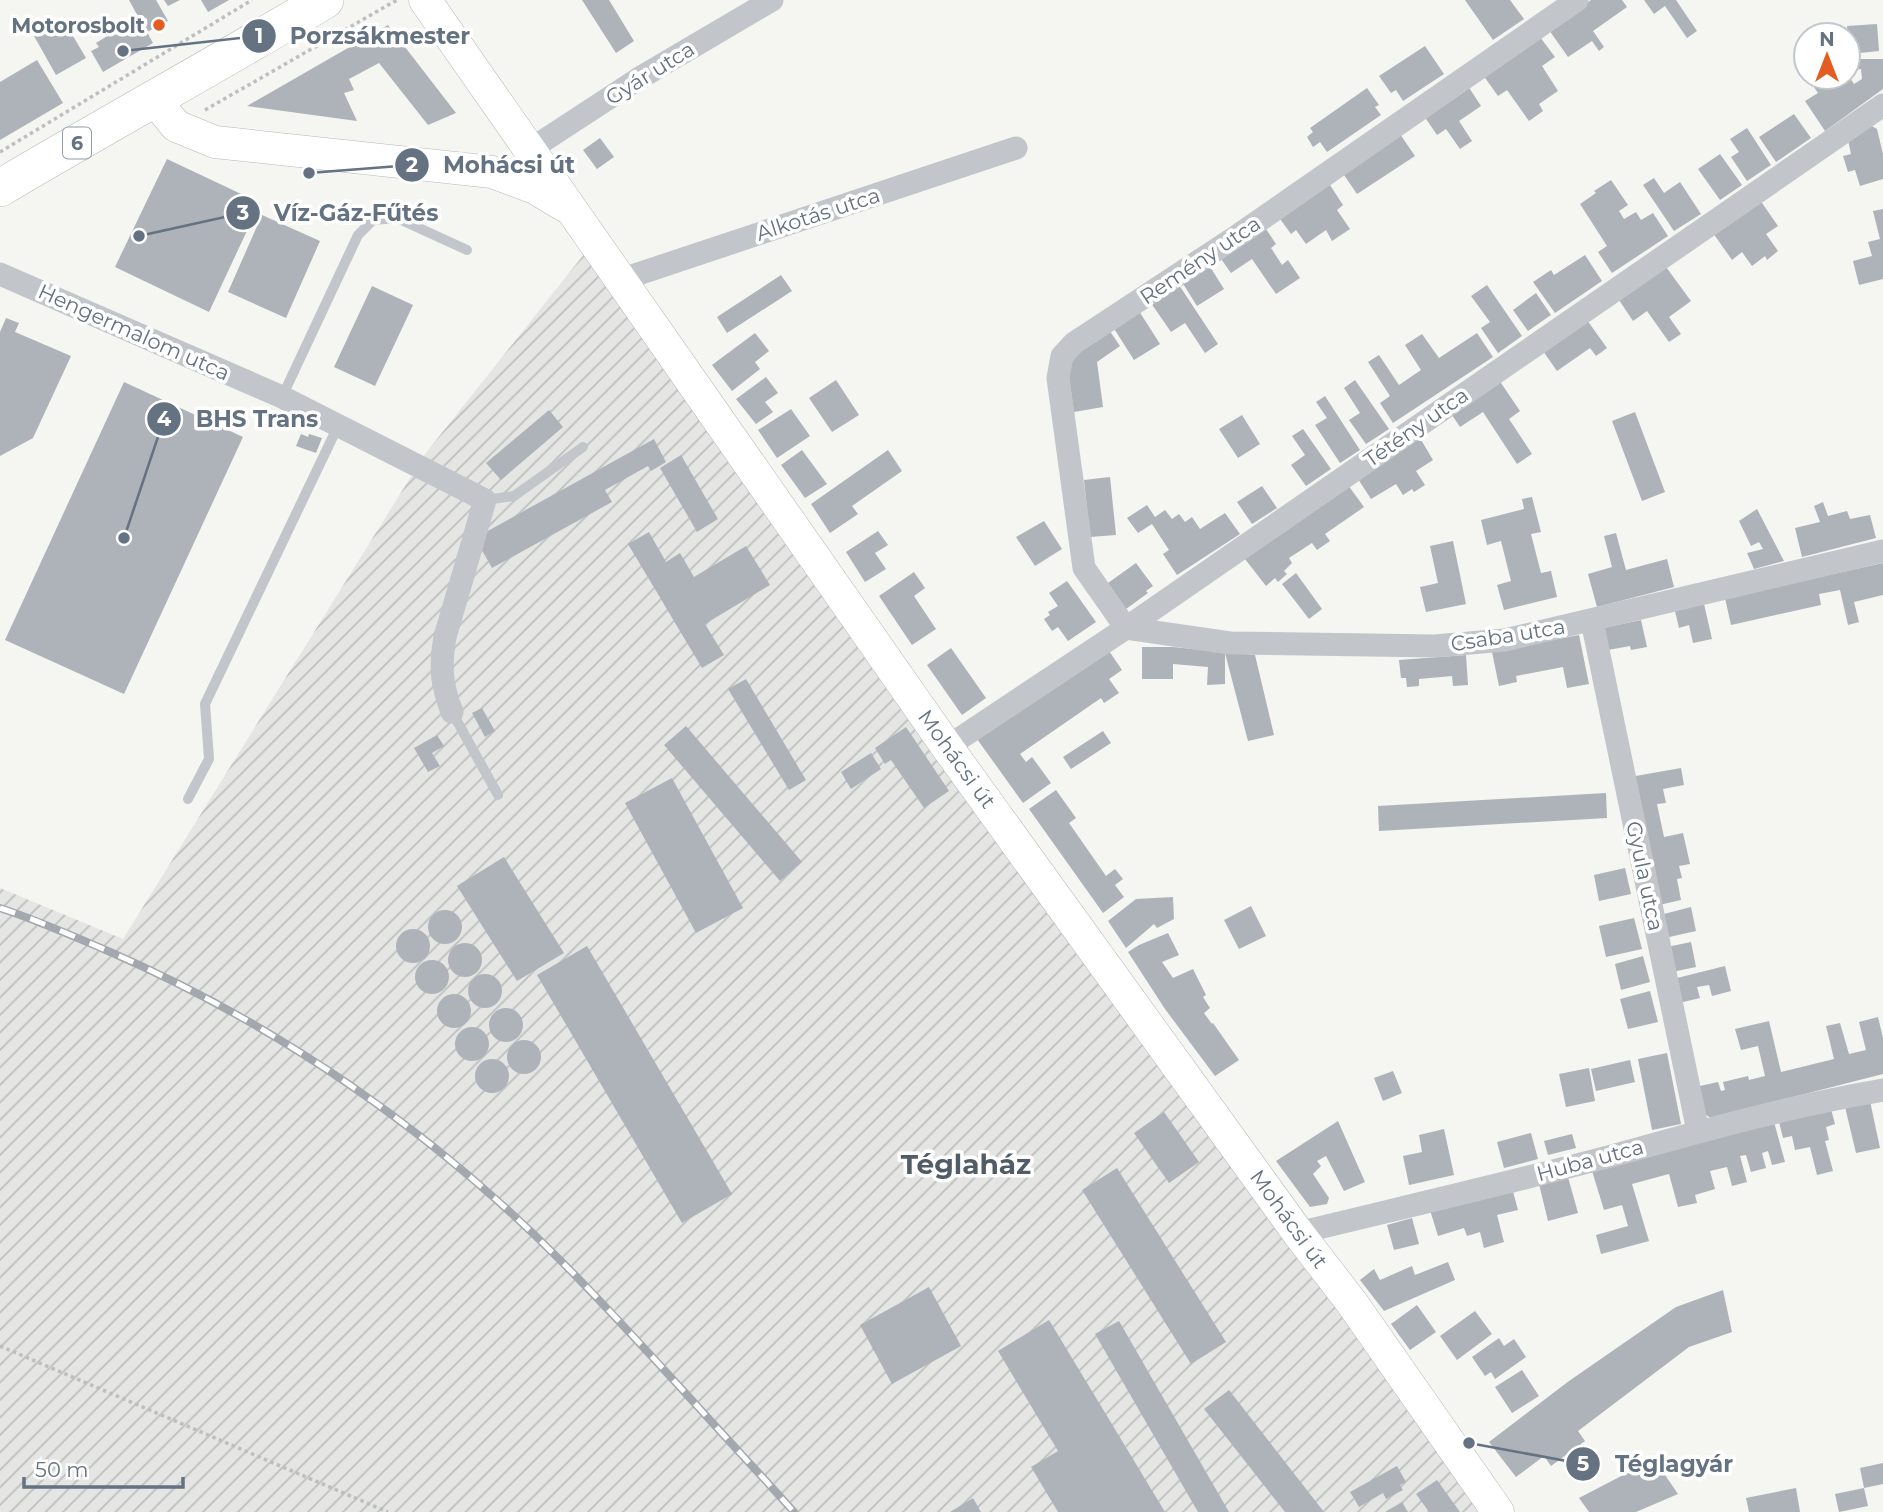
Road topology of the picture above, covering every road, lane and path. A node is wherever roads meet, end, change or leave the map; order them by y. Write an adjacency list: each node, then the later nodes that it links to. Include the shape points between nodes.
1 (252, 0): 11 (path)
2 (325, 0): 6 (main road, 6)
3 (425, 0): 8 (main road, Mohácsi út)
4 (772, 0): 10 (street, Gyár utca)
5 (1577, 0): 24 (street, Remény utca, via 1237,236 1073,343 1062,356 1058,378 1084,568)
6 (154, 99): 12 (main road, via 176,126 215,142); 13 (main road, 6)
7 (1883, 104): 24 (street, Tétény utca)
8 (510, 120): 10 (main road, Mohácsi út); 12 (main road, via 495,150)
9 (1016, 148): 17 (street, Alkotás utca)
10 (531, 149): 14 (main road, Mohácsi út)
11 (0, 152)
12 (457, 167): 14 (main road, via 492,172 535,188)
13 (0, 188)
14 (569, 209): 17 (main road, Mohácsi út)
15 (467, 250): 18 (lane, via 397,218 373,220 359,235)
16 (0, 274): 18 (street, Hengermalom utca)
17 (620, 280): 26 (main road, Mohácsi út)
18 (282, 397): 19 (street, Hengermalom utca)
19 (339, 424): 21 (street, Hengermalom utca); 28 (lane, via 205,704 209,759)
20 (583, 447): 21 (lane, via 514,495)
21 (485, 500): 25 (street, via 445,637 442,683)
22 (1883, 551): 23 (street, Csaba utca)
23 (1592, 621): 24 (street, Csaba utca, via 1505,640 1435,646 1230,643); 30 (street, Gyula utca)
24 (1126, 628): 26 (street, Tétény utca)
25 (452, 712): 27 (lane)
26 (947, 747): 31 (main road, Mohácsi út)
27 (498, 795)
28 (188, 799)
29 (1883, 1090): 30 (street, Huba utca)
30 (1698, 1131): 31 (street, Huba utca)
31 (1298, 1233): 34 (main road, Mohácsi út)
32 (0, 1346): 33 (path)
33 (388, 1512)
34 (1498, 1512)

